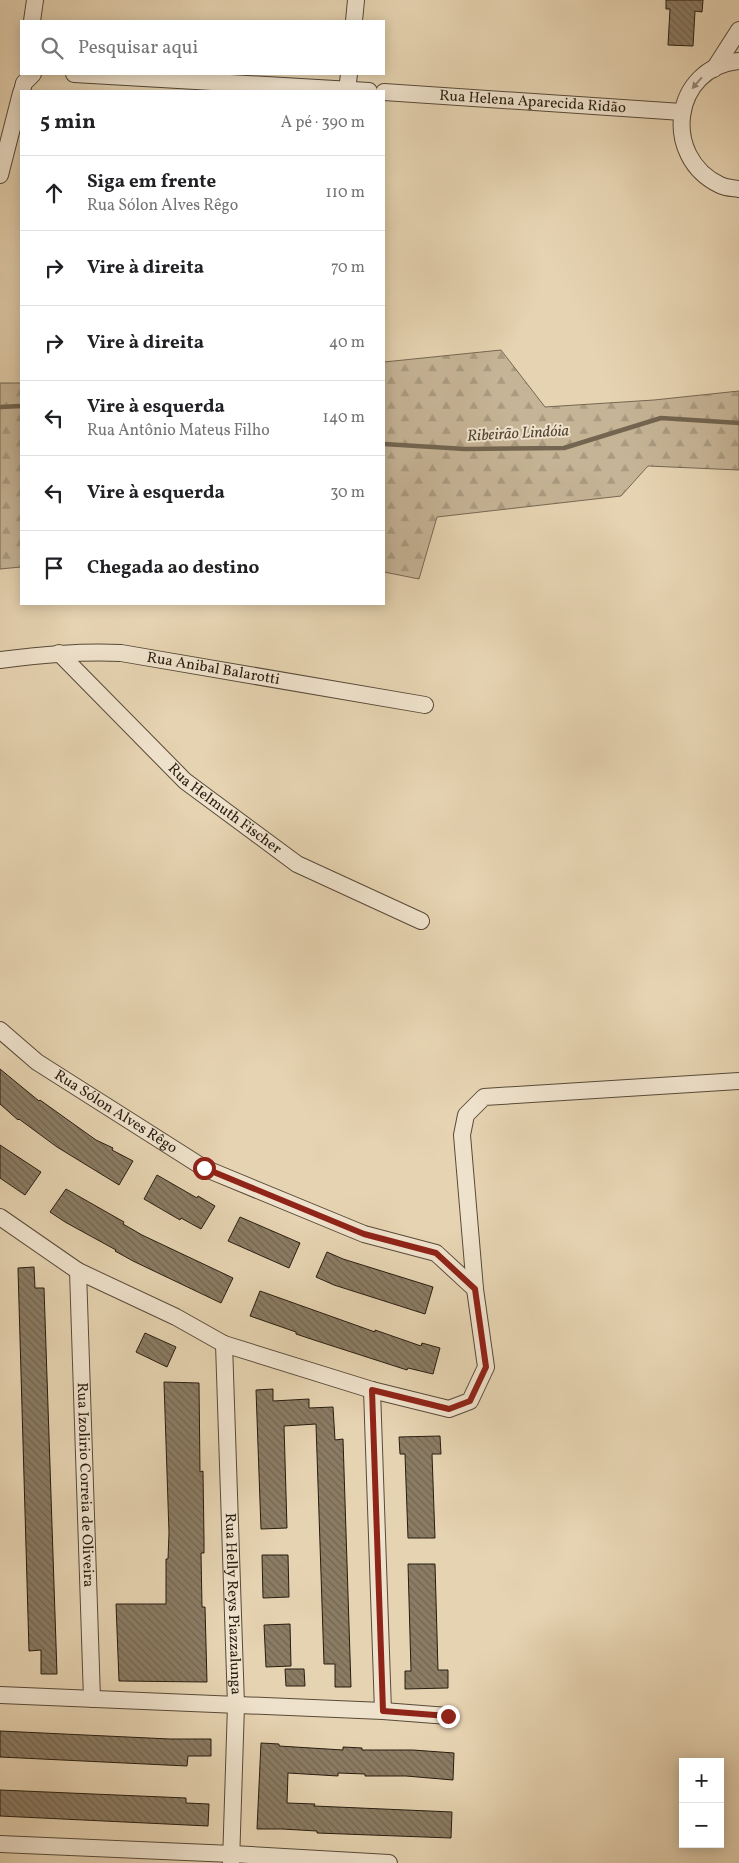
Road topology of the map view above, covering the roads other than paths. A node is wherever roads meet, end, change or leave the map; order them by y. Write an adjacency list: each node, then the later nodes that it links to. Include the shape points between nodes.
1 (35, 0): 3 (street)
2 (356, 0): 4 (street)
3 (32, 20)
4 (354, 20)
5 (739, 30): 7 (street)
6 (739, 61): 7 (street)
7 (714, 69): 15 (street, one-way to 15, via 699,80 688,95)
8 (33, 75): 11 (street, via 24,83)
9 (108, 75): 10 (street)
10 (348, 82): 12 (street)
11 (22, 90)
12 (367, 90)
13 (385, 92): 15 (street, Rua Helena Aparecida Ridão)
14 (20, 100): 16 (street)
15 (682, 112): 17 (street, via 681,134 688,156 702,174 721,186)
16 (0, 175)
17 (739, 189)
18 (59, 653): 19 (street, Rua Anibal Balarotti); 20 (street, Rua Anibal Balarotti, via 121,653); 21 (street, Rua Helmuth Fischer, via 184,781 297,864)
19 (0, 660)
20 (425, 705)
21 (421, 922)
22 (0, 1030): 26 (street, Rua Sólon Alves Rêgo, via 37,1062 204,1168 364,1234 436,1253)
23 (739, 1081): 26 (street, via 484,1097 466,1115 462,1135)
24 (0, 1217): 25 (street)
25 (78, 1271): 27 (street, via 176,1317); 30 (street, Rua Izolirio Correia de Oliveira)
26 (475, 1289): 28 (street, via 486,1367 470,1401 449,1409)
27 (224, 1344): 28 (street); 31 (street, Rua Helly Reys Piazzalunga)
28 (372, 1390): 32 (street)
29 (0, 1694): 30 (street)
30 (92, 1699): 31 (street)
31 (236, 1705): 32 (street); 35 (street, Rua Helly Reys Piazzalunga)
32 (383, 1711): 33 (street)
33 (448, 1716)
34 (0, 1844): 35 (street)
35 (232, 1858): 36 (street)
36 (389, 1863)

